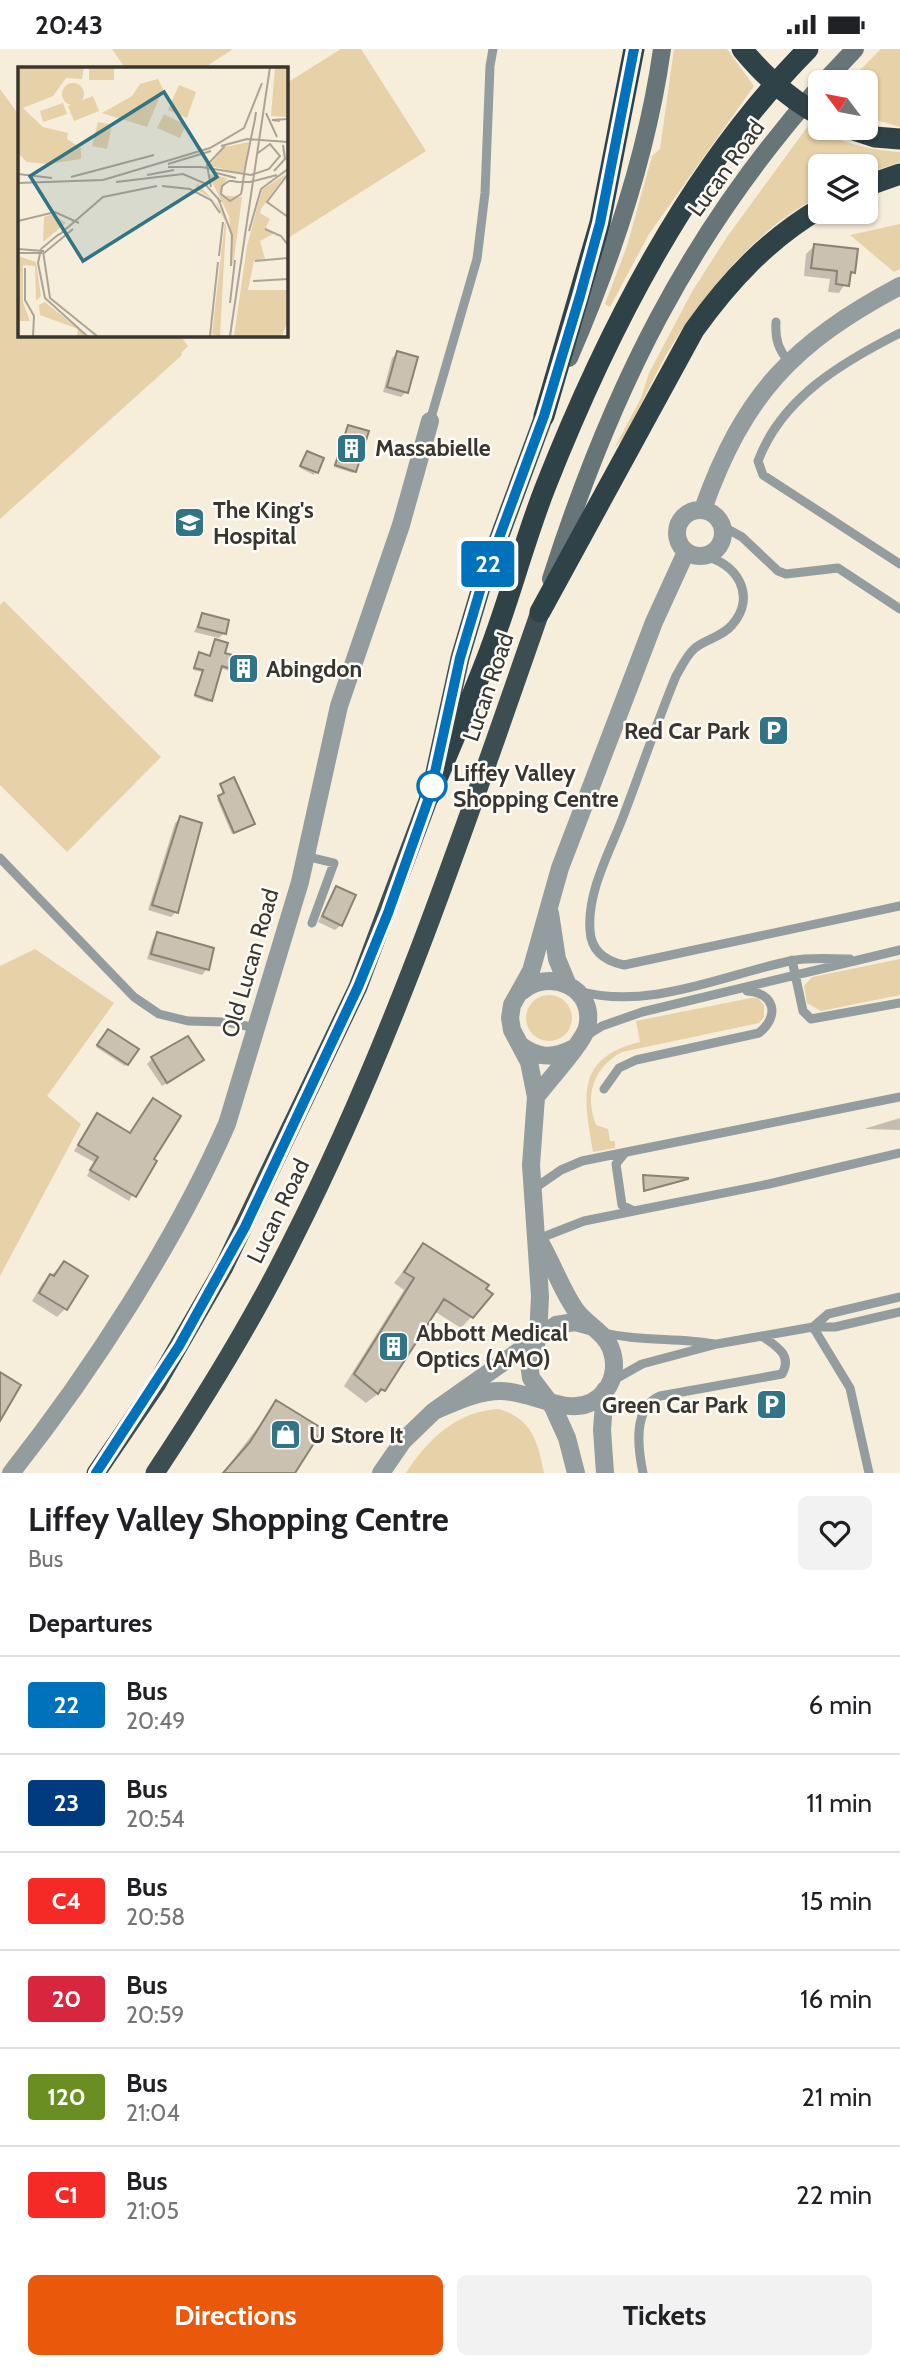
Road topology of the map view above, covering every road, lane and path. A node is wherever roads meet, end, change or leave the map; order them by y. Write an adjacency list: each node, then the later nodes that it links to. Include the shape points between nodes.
1 (493, 49): 20 (lane, via 477,259)
2 (634, 49): 19 (highway, via 600,223)
3 (662, 49): 19 (main road, via 622,221)
4 (743, 49): 9 (highway, via 761,72)
5 (808, 49): 27 (highway, via 746,122 679,216 597,365 545,489 484,666)
6 (855, 49): 7 (main road, Lucan Road)
7 (835, 70)
8 (808, 101): 26 (main road, Lucan Road, via 748,176 656,318 606,425)
9 (808, 109)
10 (878, 137): 11 (highway)
11 (900, 139)
12 (900, 174): 13 (highway)
13 (878, 182)
14 (808, 216): 26 (highway, via 756,254 694,330)
15 (900, 286): 18 (street, via 837,323)
16 (776, 322): 18 (lane, via 775,338)
17 (900, 333): 24 (lane, via 824,376 805,392 772,434 758,468)
18 (789, 362): 21 (street, via 740,422)
19 (544, 416): 27 (highway, Lucan Road, via 482,584 460,658)
20 (430, 421): 28 (street, Old Lucan Road, via 401,525 339,706)
21 (704, 509): 22 (street); 23 (street, via 688,512 678,524 677,540)
22 (722, 526): 23 (street, via 719,546); 25 (lane, via 742,537 778,571 838,568)
23 (694, 554): 30 (street, via 654,622); 31 (lane, via 715,558 737,574 742,590 738,616 725,632 696,648 676,676 596,890 589,930 593,944 610,962 624,965)
24 (900, 564)
25 (900, 609)
26 (540, 612): 65 (highway, Lucan Road, via 443,887 322,1179 255,1313)
27 (430, 795): 64 (highway, Lucan Road, via 358,987 245,1227 179,1346)
28 (305, 856): 32 (lane, via 334,863); 41 (street, Old Lucan Road)
29 (0, 858): 41 (lane, via 134,997 159,1014)
30 (549, 902): 37 (street, via 557,959); 39 (street, via 531,971)
31 (900, 906)
32 (313, 923)
33 (900, 950): 34 (lane)
34 (859, 959): 35 (lane); 36 (lane)
35 (792, 960): 36 (lane); 37 (lane, via 616,999)
36 (796, 976): 38 (lane); 40 (lane, via 803,1011 811,1019)
37 (572, 987): 39 (street, via 541,980); 42 (street, via 588,1014)
38 (740, 991): 42 (lane, via 619,1019); 44 (lane, via 757,992 770,1000 773,1016 759,1033 636,1060 618,1067)
39 (519, 993): 43 (street, via 510,1018)
40 (900, 1003)
41 (257, 1028): 63 (street, Old Lucan Road, via 211,1161 71,1393)
42 (577, 1044): 43 (street, via 549,1057); 45 (street)
43 (520, 1045): 45 (street, via 529,1062)
44 (604, 1090)
45 (536, 1097): 49 (street)
46 (900, 1097): 48 (lane)
47 (900, 1153): 50 (lane)
48 (624, 1154): 49 (lane, via 567,1167); 50 (lane, via 615,1169 620,1200)
49 (532, 1190): 51 (street)
50 (636, 1212): 51 (lane, via 584,1221)
51 (538, 1239): 55 (street, via 568,1298); 57 (street)
52 (900, 1297): 54 (lane, via 828,1314)
53 (900, 1312): 54 (lane, via 835,1327)
54 (813, 1327): 56 (lane); 69 (lane, via 850,1388)
55 (593, 1328): 57 (street, via 561,1323); 58 (lane, via 639,1339 681,1338); 59 (street, via 610,1346 614,1359)
56 (762, 1336): 58 (lane); 68 (lane, via 785,1355 782,1374 660,1396 650,1402 639,1437)
57 (538, 1338): 60 (street, via 531,1351 531,1378); 61 (street)
58 (717, 1344): 59 (lane, via 642,1364)
59 (607, 1386): 60 (street, via 587,1405 566,1408); 67 (street, via 602,1430)
60 (547, 1400): 61 (street, via 500,1391 477,1394); 62 (street, via 567,1438)
61 (434, 1411): 66 (street, via 402,1441)
62 (573, 1471)
63 (11, 1473)
64 (96, 1473)
65 (155, 1473)
66 (381, 1473)
67 (605, 1473)
68 (643, 1473)
69 (869, 1473)

